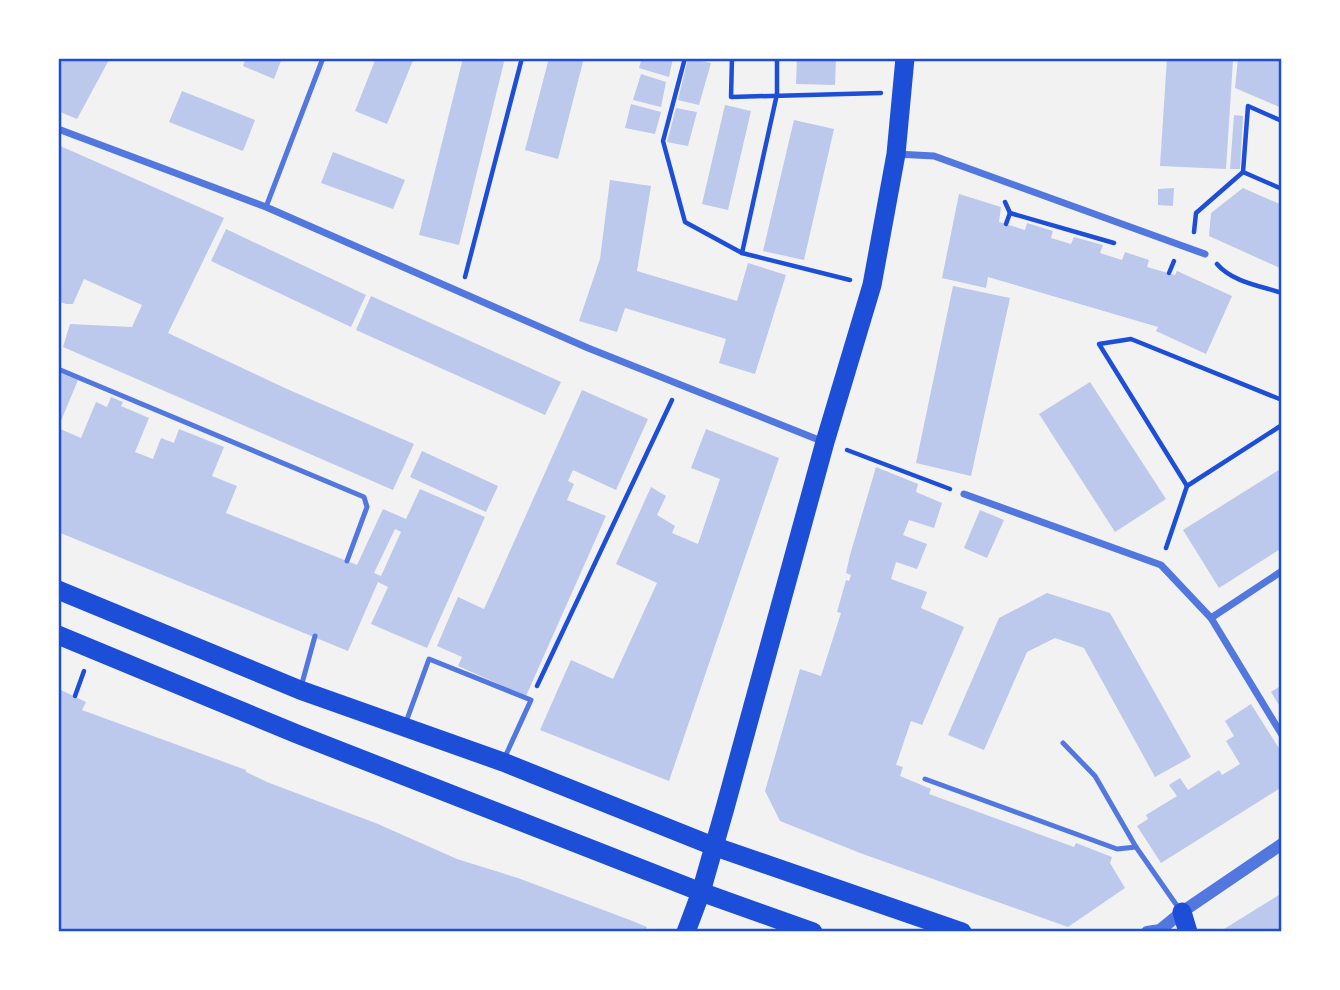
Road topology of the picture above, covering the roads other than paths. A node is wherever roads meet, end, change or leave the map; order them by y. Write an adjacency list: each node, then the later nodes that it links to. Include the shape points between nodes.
1 (323, 58): 5 (lane)
2 (905, 58): 4 (highway)
3 (58, 129): 5 (street)
4 (895, 153): 6 (street, via 934,156); 8 (highway, via 872,285)
5 (266, 206): 8 (street, via 679,386)
6 (1207, 255)
7 (58, 369): 10 (lane, via 363,497 367,507)
8 (825, 442): 23 (highway)
9 (964, 494): 13 (street, via 1161,565)
10 (346, 561)
11 (1282, 571): 13 (street)
12 (58, 590): 16 (highway)
13 (1212, 618): 18 (street)
14 (58, 635): 25 (highway)
15 (315, 636): 16 (lane)
16 (300, 690): 17 (highway)
17 (404, 728): 20 (highway); 20 (lane, via 429,659 531,700)
18 (1282, 735)
19 (1063, 743): 24 (lane, via 1096,776)
20 (503, 762): 23 (highway)
21 (925, 779): 24 (lane, via 1117,849)
22 (1282, 844): 26 (street)
23 (713, 846): 25 (highway); 30 (highway)
24 (1136, 847): 26 (lane)
25 (701, 892): 28 (highway); 29 (highway)
26 (1182, 912): 27 (street); 31 (highway)
27 (1156, 931)
28 (686, 932)
29 (813, 932)
30 (962, 932)
31 (1188, 932)

